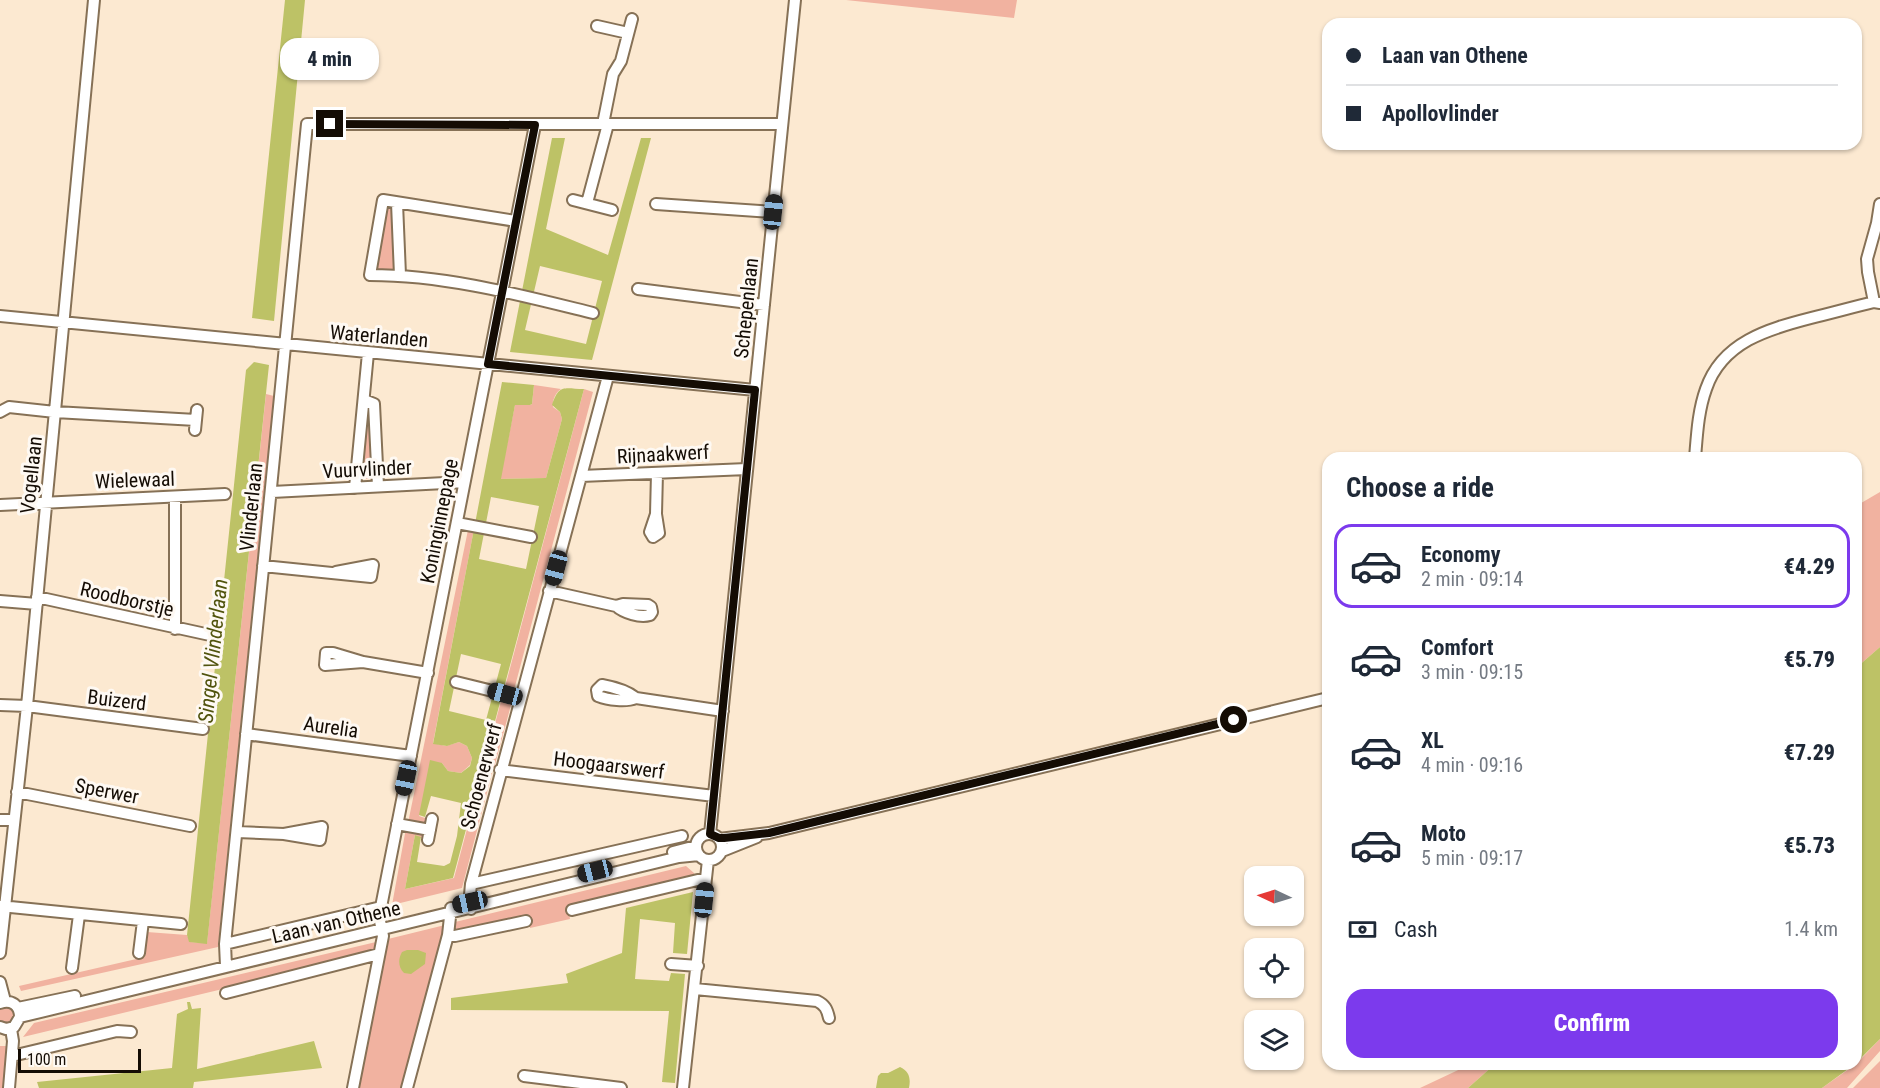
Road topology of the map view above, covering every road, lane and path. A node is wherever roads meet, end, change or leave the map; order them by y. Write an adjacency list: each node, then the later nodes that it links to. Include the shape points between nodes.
1 (94, 0): 24 (street, Vogellaan)
2 (795, 0): 7 (street, Schepenlaan)
3 (632, 19): 5 (street)
4 (597, 26): 5 (street)
5 (628, 33): 6 (street, via 621,61 613,74)
6 (605, 124): 7 (street); 8 (street); 11 (street)
7 (783, 124): 15 (street, Schepenlaan)
8 (535, 125): 16 (street, Koninginnepage); 25 (street, Vlinderlaan, via 307,124)
9 (573, 200): 11 (street)
10 (397, 203): 16 (street); 17 (street); 17 (street, via 383,200 370,275)
11 (587, 203): 14 (street)
12 (656, 204): 15 (street)
13 (1880, 204): 20 (street, via 1867,259)
14 (612, 210)
15 (773, 212): 21 (street, Schepenlaan)
16 (516, 221): 19 (street, Koninginnepage)
17 (400, 275): 19 (street)
18 (638, 289): 21 (street)
19 (502, 291): 22 (street); 27 (street, Koninginnepage)
20 (1878, 301): 34 (street, via 1767,330 1734,348 1719,363 1705,390)
21 (764, 305): 29 (street, Schepenlaan)
22 (593, 313)
23 (0, 316): 24 (street, Waterlanden)
24 (64, 323): 25 (street, Waterlanden); 32 (street, Vogellaan)
25 (285, 345): 26 (street, Waterlanden); 41 (street, Vlinderlaan)
26 (368, 353): 27 (street, Waterlanden); 30 (street)
27 (488, 364): 28 (street, Waterlanden); 38 (street, Koninginnepage)
28 (608, 376): 29 (street, Waterlanden); 37 (street, Schoenerwerf)
29 (755, 390): 35 (street, Schepenlaan)
30 (364, 400): 39 (street, via 374,404); 40 (street)
31 (3, 407): 32 (street)
32 (55, 412): 33 (street); 44 (street, Vogellaan)
33 (196, 420)
34 (1696, 452)
35 (747, 469): 36 (street, Rijnaakwerf); 65 (street, Schepenlaan)
36 (657, 473): 37 (street, Rijnaakwerf); 46 (street)
37 (581, 476): 51 (street, Schoenerwerf)
38 (464, 482): 39 (street, Vuurvlinder); 47 (street, Koninginnepage)
39 (378, 486): 40 (street, Vuurvlinder)
40 (355, 488): 41 (street, Vuurvlinder)
41 (272, 492): 49 (street, Vlinderlaan)
42 (225, 494): 43 (street, Wielewaal)
43 (175, 497): 44 (street, Wielewaal); 55 (street)
44 (46, 502): 45 (street, Wielewaal); 53 (street, Vogellaan)
45 (0, 505)
46 (656, 514)
47 (457, 523): 48 (street); 58 (street, Koninginnepage)
48 (531, 537)
49 (263, 566): 50 (street); 67 (street, Vlinderlaan)
50 (336, 572)
51 (549, 591): 54 (street); 60 (street, Schoenerwerf)
52 (0, 601): 53 (street, Roodborstje)
53 (37, 601): 55 (street, Roodborstje); 64 (street, Vogellaan)
54 (616, 606)
55 (175, 628): 56 (street, Roodborstje)
56 (210, 635)
57 (363, 662): 58 (street)
58 (428, 673): 68 (street, Koninginnepage)
59 (456, 682): 60 (street)
60 (521, 698): 69 (street, Schoenerwerf)
61 (636, 698): 65 (street)
62 (1322, 699): 77 (street)
63 (0, 705): 64 (street, Buizerd)
64 (27, 706): 66 (street, Buizerd); 70 (street, Vogellaan)
65 (723, 711): 71 (street, Schepenlaan)
66 (202, 729)
67 (246, 734): 68 (street, Aurelia); 76 (street, Vlinderlaan)
68 (411, 756): 73 (street, Koninginnepage)
69 (501, 770): 71 (street, Hoogaarswerf); 86 (street, Schoenerwerf)
70 (17, 792): 72 (street, Vogellaan); 74 (street, Sperwer)
71 (714, 795): 80 (street, Schepenlaan)
72 (5, 819): 88 (street, Vogellaan)
73 (397, 824): 75 (street); 89 (street, Koninginnepage)
74 (190, 826)
75 (430, 830)
76 (237, 832): 78 (street); 98 (street, Vlinderlaan)
77 (769, 833): 80 (street); 82 (street)
78 (284, 834)
79 (682, 836): 81 (street)
80 (715, 836): 82 (street); 83 (street, via 700,838)
81 (656, 843): 84 (street); 86 (street)
82 (722, 851): 83 (street, via 717,858)
83 (701, 854): 84 (street, Laan van Othene); 85 (street)
84 (659, 859): 87 (street, Laan van Othene)
85 (706, 878): 91 (street); 104 (street)
86 (471, 884): 87 (street, Schoenerwerf)
87 (471, 905): 90 (street, Laan van Othene)
88 (3, 907): 92 (street); 99 (street, Vogellaan)
89 (381, 907): 96 (street, Koninginnepage); 98 (street, Laan van Othene)
90 (451, 910): 96 (street, Laan van Othene); 97 (street)
91 (572, 910)
92 (79, 915): 93 (street); 105 (street)
93 (143, 921): 95 (street); 100 (street)
94 (526, 921): 97 (street)
95 (181, 924)
96 (381, 926): 101 (street, Koninginnepage); 102 (street, Laan van Othene)
97 (448, 935): 118 (street)
98 (225, 944): 102 (street, Vlinderlaan)
99 (0, 953)
100 (140, 953)
101 (379, 954): 108 (street); 117 (street, Koninginnepage)
102 (226, 963): 110 (street, Laan van Othene)
103 (671, 964): 104 (street)
104 (698, 966): 107 (street)
105 (72, 968)
106 (0, 982): 109 (street)
107 (695, 989): 111 (street, via 817,1001 828,1010); 120 (street)
108 (226, 993)
109 (2, 1002): 110 (street, via 13,1003)
110 (19, 1012): 112 (street, via 17,1024)
111 (829, 1018)
112 (5, 1028): 114 (street, via 13,1041)
113 (131, 1032): 114 (street, via 117,1031)
114 (12, 1056): 116 (street)
115 (524, 1076): 119 (street)
116 (9, 1088)
117 (353, 1088)
118 (407, 1088)
119 (621, 1088)
120 (683, 1088)

